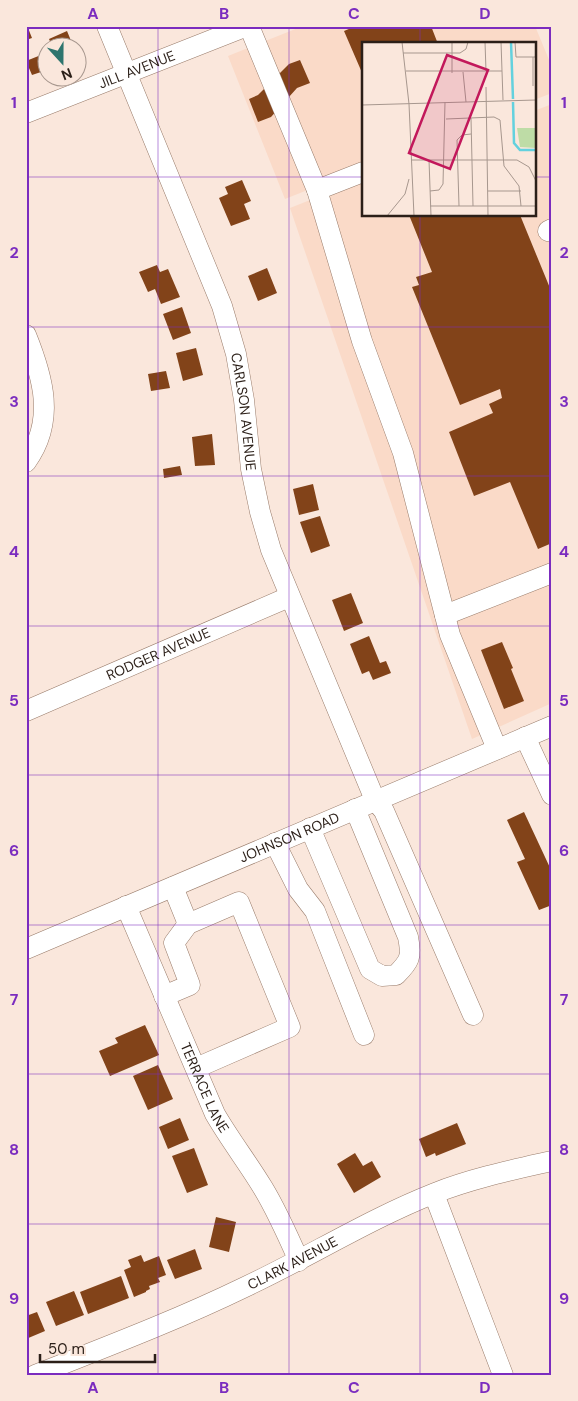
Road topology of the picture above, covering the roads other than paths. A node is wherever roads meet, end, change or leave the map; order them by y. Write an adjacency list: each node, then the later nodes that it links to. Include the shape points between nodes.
1 (107, 26): 3 (street, CARLSON AVENUE)
2 (248, 26): 3 (street, JILL AVENUE); 6 (street)
3 (127, 74): 4 (street, JILL AVENUE); 10 (street, CARLSON AVENUE, via 222,306 236,354 260,512)
4 (26, 113)
5 (362, 172): 6 (street)
6 (317, 190): 11 (street, via 362,342 403,453)
7 (26, 335): 8 (street, via 44,386 42,423)
8 (26, 462)
9 (552, 573): 11 (street)
10 (289, 597): 12 (street, RODGER AVENUE); 17 (street, CARLSON AVENUE)
11 (445, 616): 15 (street)
12 (26, 711)
13 (552, 726): 14 (street, JOHNSON ROAD)
14 (525, 737): 15 (street, JOHNSON ROAD); 16 (street)
15 (497, 749): 17 (street, JOHNSON ROAD)
16 (552, 795)
17 (375, 800): 18 (street, JOHNSON ROAD); 26 (street, CARLSON AVENUE, via 384,811)
18 (356, 809): 19 (street, JOHNSON ROAD); 19 (street, via 408,937 411,952 408,964 396,975 382,976 370,969)
19 (310, 828): 20 (street, JOHNSON ROAD)
20 (275, 843): 21 (street, JOHNSON ROAD); 27 (street, via 298,889 316,911)
21 (173, 886): 22 (street, JOHNSON ROAD); 23 (street)
22 (126, 906): 24 (street, JOHNSON ROAD); 25 (street, TERRACE LANE)
23 (188, 924): 25 (street, via 174,943 190,985); 28 (street, via 239,902 290,1027)
24 (26, 949)
25 (164, 996): 28 (street, TERRACE LANE)
26 (473, 1015)
27 (364, 1035)
28 (196, 1068): 31 (street, TERRACE LANE, via 215,1114 263,1187)
29 (552, 1162): 30 (street, CLARK AVENUE, via 504,1171)
30 (434, 1194): 31 (street, CLARK AVENUE); 33 (street)
31 (299, 1261): 32 (street, CLARK AVENUE, via 176,1319)
32 (36, 1375)
33 (503, 1375)

